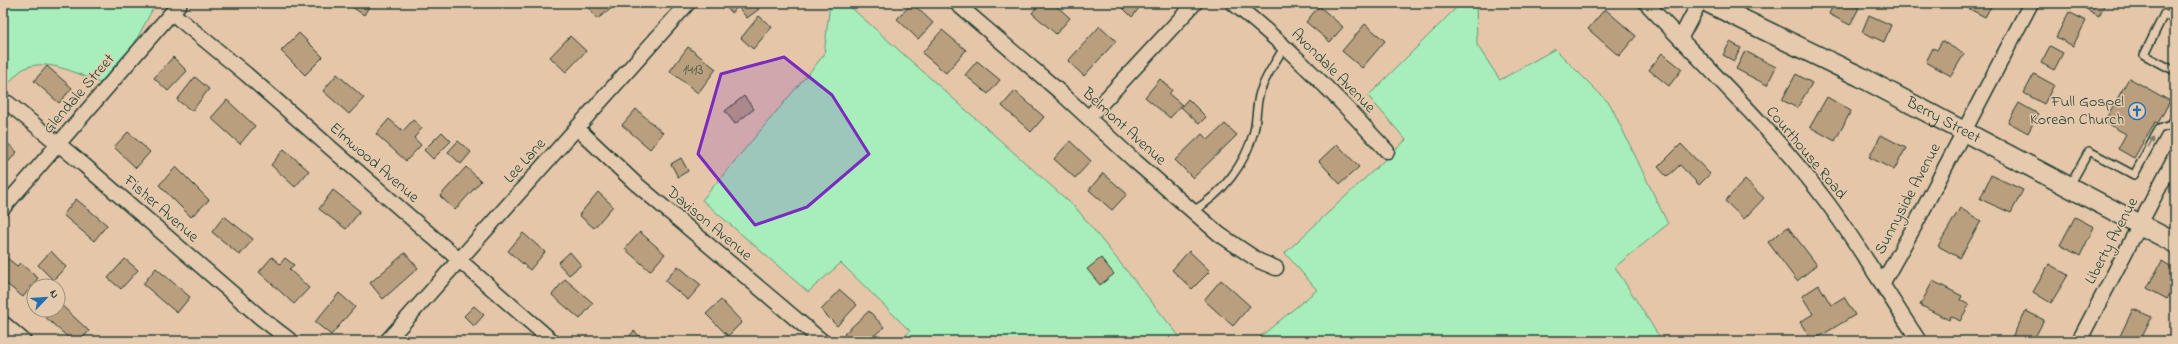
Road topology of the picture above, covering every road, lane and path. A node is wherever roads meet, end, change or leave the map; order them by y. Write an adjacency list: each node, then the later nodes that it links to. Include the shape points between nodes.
1 (688, 3): 17 (street, Lee Lane)
2 (956, 3): 16 (street, Belmont Avenue)
3 (1195, 3): 16 (street)
4 (1233, 3): 12 (street, Avondale Avenue)
5 (1646, 3): 11 (street, Courthouse Road)
6 (1699, 3): 11 (street)
7 (1709, 3): 18 (street, Berry Street, via 1859,76)
8 (2031, 3): 18 (street, Sunnyside Avenue)
9 (176, 8): 19 (street, Glendale Street); 27 (street, Elmwood Avenue)
10 (2175, 19): 13 (lane, via 2164,14 2144,55)
11 (1680, 39): 29 (street, Courthouse Road, via 1800,168 1828,204)
12 (1285, 46): 20 (street, Avondale Avenue, via 1312,70); 24 (lane, via 1266,77 1260,93 1254,131 1246,152 1224,188)
13 (2175, 71)
14 (8, 103): 19 (street, Fisher Avenue)
15 (2175, 117): 22 (lane, one-way to 15, via 2089,151 2134,175 2159,129 2171,125)
16 (1088, 118): 24 (street, Belmont Avenue)
17 (577, 128): 27 (street, Lee Lane); 35 (street, Davison Avenue, via 634,182)
18 (1962, 132): 22 (street, Berry Street); 29 (street, Sunnyside Avenue)
19 (58, 144): 23 (street, Glendale Street); 32 (street, Fisher Avenue)
20 (1387, 151)
21 (2175, 157): 25 (street, Liberty Avenue)
22 (2069, 188): 25 (street, Berry Street)
23 (3, 208)
24 (1193, 211): 28 (street, Belmont Avenue, via 1239,248)
25 (2140, 224): 26 (street, Berry Street); 37 (street, Liberty Avenue)
26 (2175, 243)
27 (459, 259): 33 (street, Lee Lane); 34 (street, Elmwood Avenue)
28 (1276, 268)
29 (1882, 284): 36 (street, Courthouse Road)
30 (3, 323): 31 (street)
31 (24, 341)
32 (291, 341)
33 (388, 341)
34 (552, 341)
35 (822, 341)
36 (1919, 341)
37 (2079, 341)

